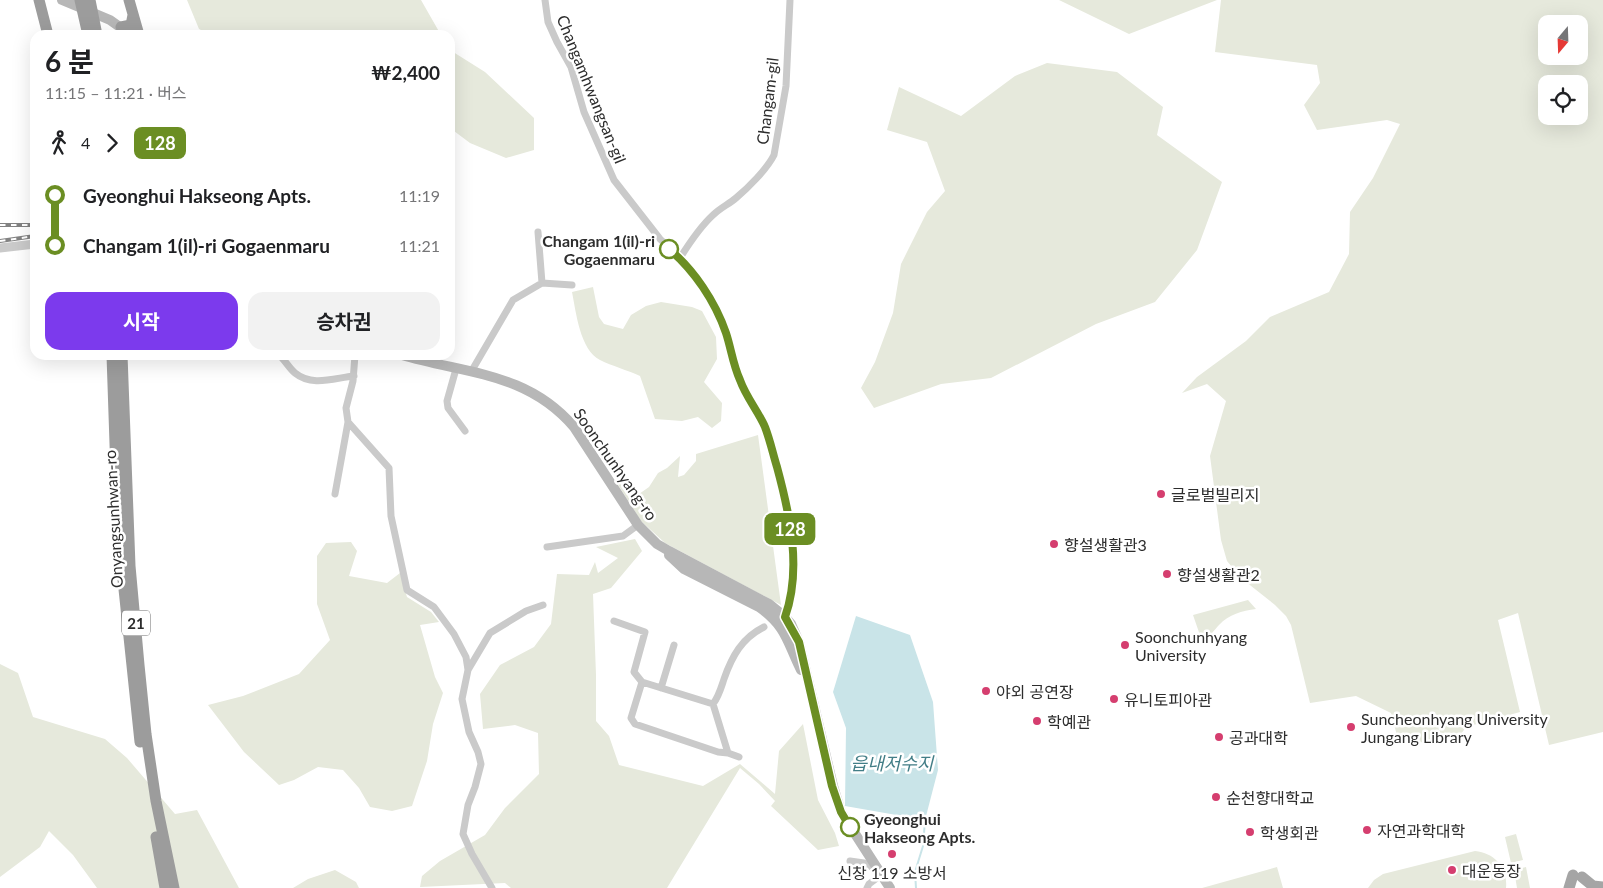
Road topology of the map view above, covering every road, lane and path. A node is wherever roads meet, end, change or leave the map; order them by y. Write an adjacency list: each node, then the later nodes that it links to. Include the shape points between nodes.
1 (39, 0): 10 (highway)
2 (62, 0): 9 (main road)
3 (80, 0): 11 (highway)
4 (90, 0): 12 (highway)
5 (129, 0): 8 (highway)
6 (545, 0): 18 (street, Changamhwangsan-gil, via 548,22 572,67 584,112 614,180 660,239)
7 (790, 0): 18 (street, Changam-gil, via 786,86 774,154 745,189 703,225)
8 (133, 15): 9 (highway, via 131,25); 14 (highway)
9 (122, 27): 13 (main road)
10 (47, 30)
11 (87, 30)
12 (96, 30)
13 (125, 30)
14 (138, 30)
15 (538, 232): 19 (street)
16 (30, 245): 17 (street)
17 (0, 248)
18 (680, 258): 37 (street, Changamhwangsan-gil, via 706,292 721,321 738,378 760,416 769,441 784,495 793,553)
19 (542, 283): 20 (street); 27 (street, via 513,300)
20 (572, 284)
21 (112, 360): 52 (highway, Onyangsunhwan-ro / 21, via 118,532 134,692)
22 (122, 360): 53 (highway, Onyangsunhwan-ro / 21, via 130,566 141,685 156,800)
23 (284, 360): 28 (street, via 307,379 318,381)
24 (355, 360): 28 (street)
25 (421, 360): 26 (main road, Soonchunhyang-ro)
26 (456, 369): 27 (main road, Soonchunhyang-ro); 30 (street, via 448,408)
27 (471, 372): 32 (main road, Soonchunhyang-ro, via 525,388 564,414)
28 (354, 376): 29 (street, via 346,408)
29 (348, 422): 31 (street); 42 (street, via 389,468 391,516 407,590 434,607 454,634 466,657)
30 (465, 430)
31 (335, 494)
32 (638, 525): 33 (main road, Soonchunhyang-ro); 34 (street, via 623,536)
33 (657, 544): 36 (main road, via 684,569); 37 (main road, Soonchunhyang-ro, via 769,604)
34 (547, 547)
35 (543, 605): 42 (street, via 526,611 490,633)
36 (759, 607): 39 (street, via 766,614); 40 (main road)
37 (785, 617): 44 (main road, Soonchunhyang-ro, via 799,642)
38 (614, 620): 43 (street, via 645,632 634,672)
39 (764, 626): 40 (street, via 775,626); 46 (street, via 744,640 732,657)
40 (785, 632): 44 (main road)
41 (674, 645): 45 (street)
42 (468, 670): 54 (street, via 462,699 480,764 463,834)
43 (642, 682): 45 (street); 47 (street, via 631,715 632,722)
44 (809, 686): 50 (main road, Soonchunhyang-ro, via 841,812)
45 (661, 688): 46 (street)
46 (714, 704): 47 (street)
47 (728, 753): 48 (street)
48 (739, 757)
49 (850, 862): 50 (street, via 864,863)
50 (880, 873): 55 (street); 56 (main road, Soonchunhyang-ro)
51 (1603, 887): 57 (main road, via 1593,886 1577,876)
52 (165, 888)
53 (174, 888)
54 (492, 888)
55 (867, 888)
56 (890, 888)
57 (1569, 888)

